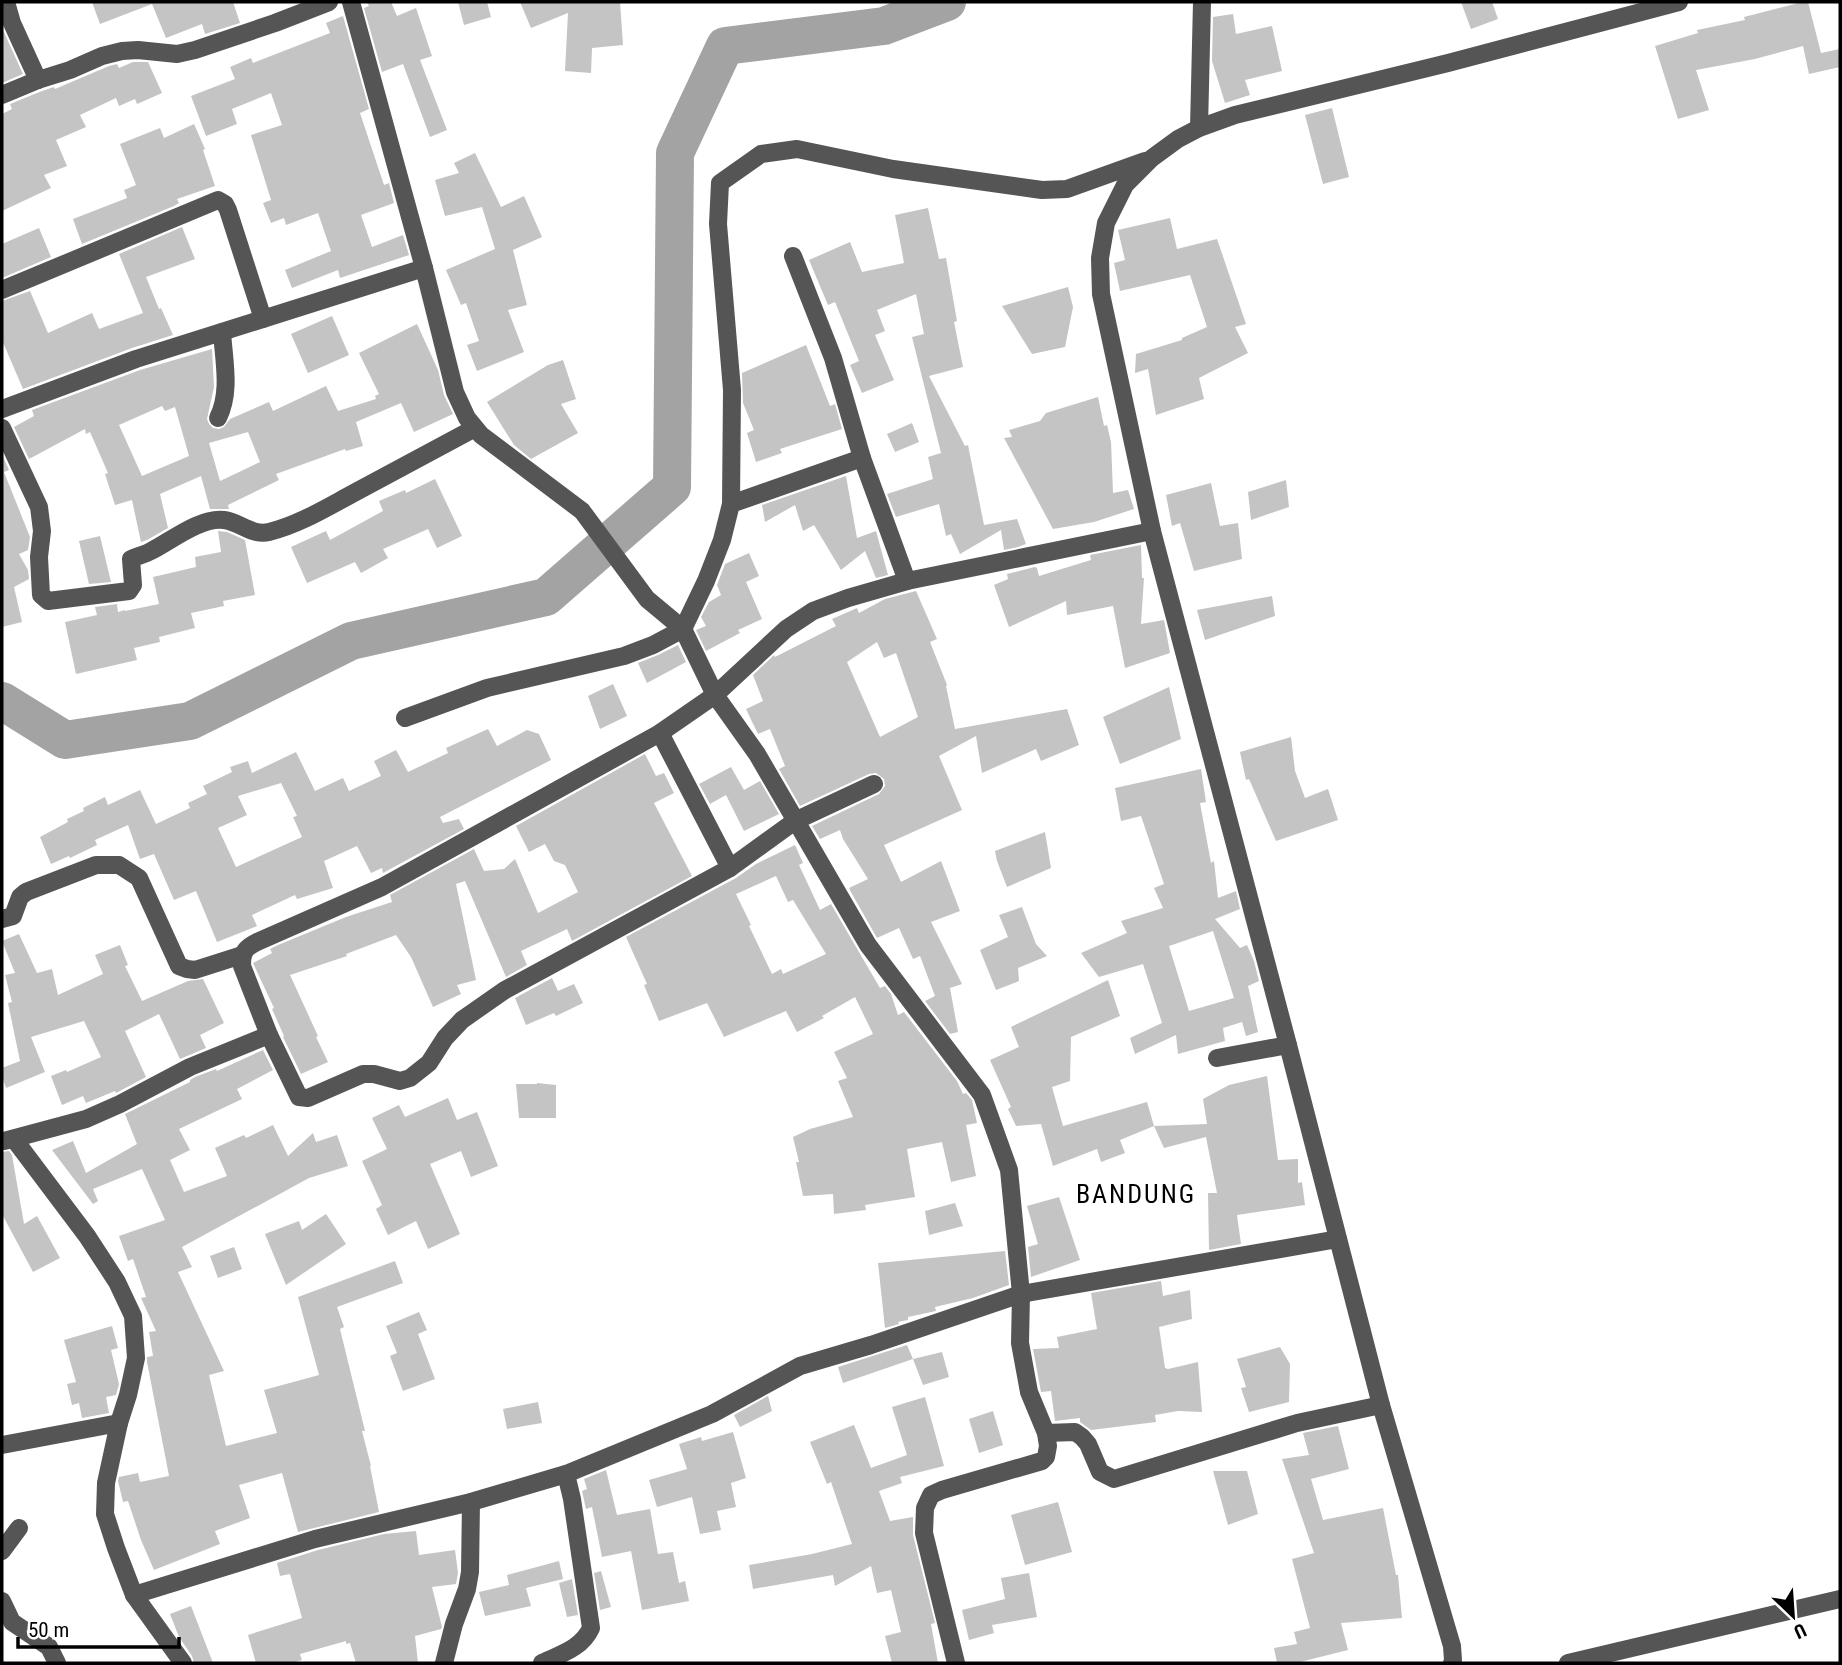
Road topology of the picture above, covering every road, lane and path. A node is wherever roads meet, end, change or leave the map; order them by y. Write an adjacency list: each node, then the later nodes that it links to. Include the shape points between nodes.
1 (6, 2): 7 (street)
2 (329, 2): 7 (street, via 195,50 177,54 122,51)
3 (351, 2): 12 (street)
4 (1202, 2): 9 (street)
5 (1679, 2): 6 (street)
6 (1643, 6): 9 (street)
7 (38, 80): 8 (street)
8 (2, 95)
9 (1199, 128): 10 (street)
10 (1152, 158): 21 (street, via 1067,189 1042,190 894,169 797,149 761,154 720,183 718,223 732,390); 22 (street, via 1125,185 1106,223 1100,258 1101,294)
11 (793, 256): 20 (street, via 833,358)
12 (424, 268): 14 (street); 19 (street, via 455,392)
13 (2, 290): 14 (street, via 218,200 228,210)
14 (263, 319): 15 (street)
15 (222, 332): 16 (street); 17 (street, via 227,389)
16 (2, 409)
17 (218, 418)
18 (2, 428): 19 (street, via 39,507 41,595 48,601 129,591 133,585 131,559 195,526 224,520 267,533 309,517)
19 (475, 428): 24 (street, via 582,511 647,599)
20 (862, 458): 21 (street); 23 (street)
21 (731, 504): 24 (street, via 722,540)
22 (1152, 531): 23 (street); 34 (street)
23 (907, 581): 25 (street, via 813,611 786,629)
24 (683, 629): 25 (street); 26 (street, via 624,656 487,688)
25 (715, 695): 27 (street); 29 (street, via 757,754)
26 (405, 718)
27 (660, 733): 30 (street); 32 (street, via 382,887 257,942)
28 (874, 784): 29 (street)
29 (794, 821): 30 (street); 38 (street, via 868,945 982,1095 1009,1170)
30 (730, 868): 33 (street, via 505,990 463,1020 429,1063 405,1080 363,1074 308,1098 299,1097)
31 (2, 919): 32 (street, via 13,916 23,894 96,865 119,865 139,878 179,966 195,970)
32 (242, 955): 33 (street, via 242,966)
33 (270, 1035): 36 (street, via 86,1119)
34 (1288, 1045): 35 (street); 37 (street)
35 (1217, 1058)
36 (8, 1140): 40 (street, via 94,1248 133,1316 136,1359)
37 (1338, 1239): 38 (street); 39 (street)
38 (1021, 1294): 41 (street, via 1020,1343 1029,1392); 43 (street, via 800,1366 712,1414)
39 (1381, 1405): 41 (street, via 1297,1423 1114,1479 1100,1472 1088,1444 1075,1432); 55 (street, via 1452,1646)
40 (119, 1423): 42 (street); 47 (street, via 106,1483 105,1514)
41 (1046, 1433): 54 (street, via 1048,1452 1042,1461 942,1490 931,1495 925,1508 924,1533)
42 (2, 1445)
43 (566, 1474): 44 (street); 53 (street, via 591,1628 579,1645)
44 (471, 1502): 47 (street, via 315,1539); 52 (street, via 470,1572)
45 (19, 1528): 46 (street)
46 (2, 1551)
47 (134, 1595): 51 (street)
48 (1840, 1599): 56 (street)
49 (2, 1601): 50 (street, via 12,1622 49,1647)
50 (57, 1663)
51 (183, 1663)
52 (444, 1663)
53 (542, 1663)
54 (956, 1663)
55 (1452, 1663)
56 (1568, 1663)

